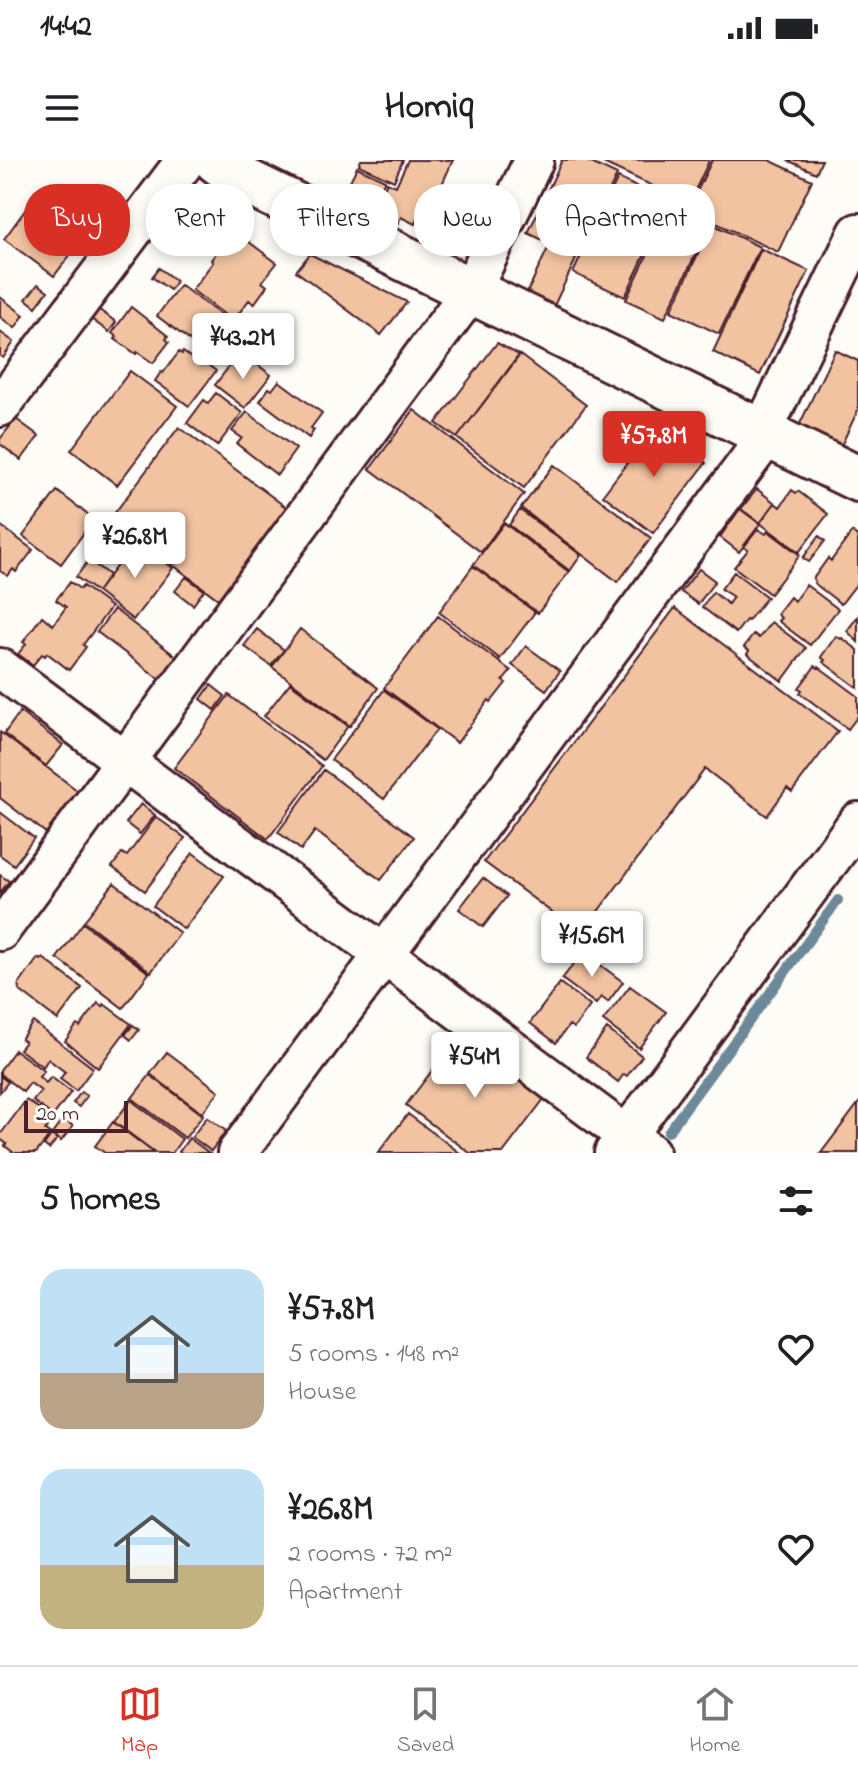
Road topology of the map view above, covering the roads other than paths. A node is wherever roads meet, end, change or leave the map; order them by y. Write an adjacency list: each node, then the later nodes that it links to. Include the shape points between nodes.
1 (186, 160): 6 (street)
2 (216, 160): 5 (street, via 241,179)
3 (534, 160): 5 (street)
4 (858, 233): 7 (street)
5 (471, 291): 7 (street); 10 (street)
6 (0, 407)
7 (765, 434): 8 (street); 13 (street)
8 (858, 479)
9 (0, 668): 10 (street)
10 (125, 761): 12 (street); 13 (street)
11 (858, 822): 14 (street)
12 (0, 931)
13 (384, 954): 14 (street); 15 (street)
14 (630, 1147)
15 (237, 1153)

